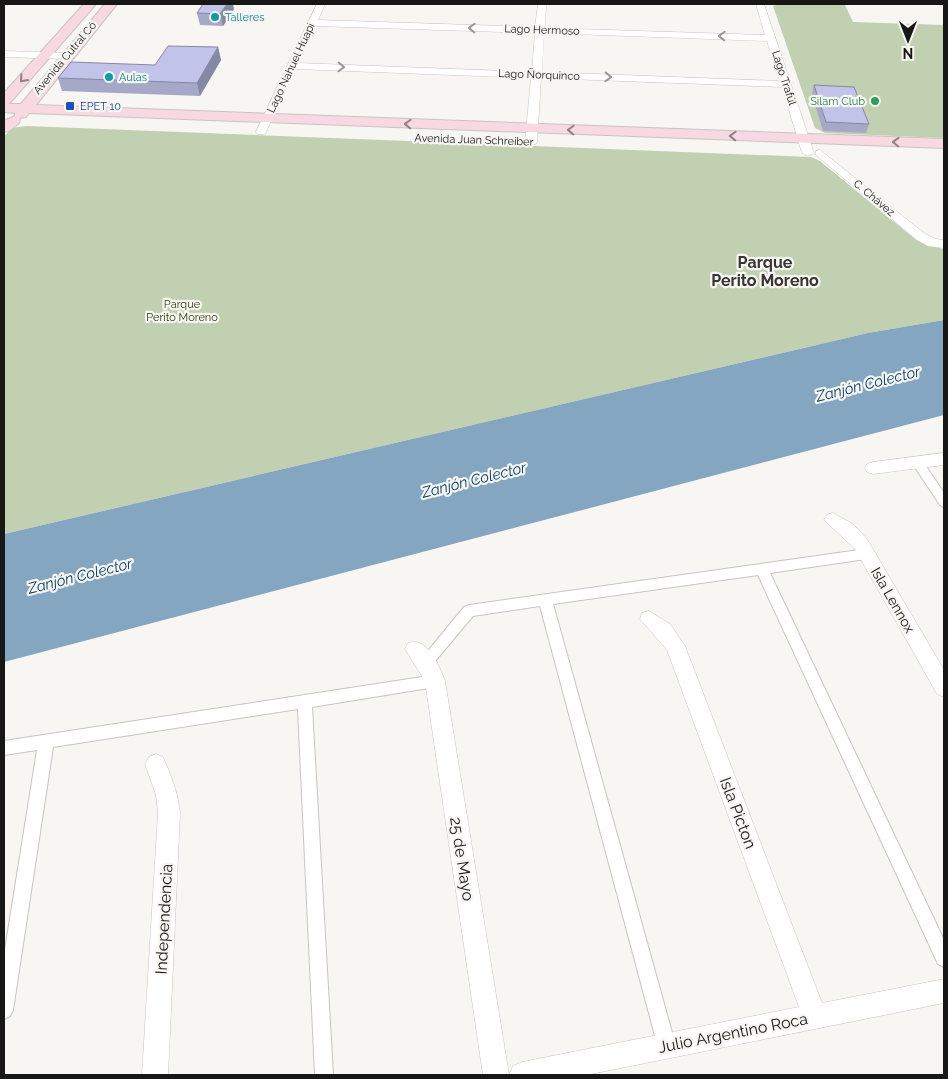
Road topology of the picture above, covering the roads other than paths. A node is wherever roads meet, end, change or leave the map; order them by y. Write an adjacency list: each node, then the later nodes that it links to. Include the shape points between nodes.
1 (90, 4): 10 (main road, Avenida Cutral Có)
2 (111, 4): 11 (main road, Avenida Cutral Có)
3 (321, 4): 6 (street, Lago Nahuel Huapi)
4 (542, 4): 7 (street)
5 (760, 4): 8 (street, Lago Trafúl)
6 (312, 23): 7 (street, Lago Hermoso, one-way to 6); 12 (street, Lago Nahuel Huapi)
7 (540, 30): 8 (street, Lago Hermoso, one-way to 7); 13 (street)
8 (771, 38): 14 (street, Lago Trafúl)
9 (4, 54): 10 (street)
10 (44, 55): 11 (street); 15 (main road, Avenida Cutral Có, one-way to 15)
11 (67, 56): 15 (main road, Avenida Cutral Có)
12 (292, 66): 13 (street, Lago Ñorquinco, one-way to 13); 16 (street, Lago Nahuel Huapi)
13 (537, 75): 14 (street, Lago Ñorquinco, one-way to 14); 17 (street)
14 (786, 84): 19 (street, Lago Trafúl)
15 (10, 116): 16 (main road, Avenida Juan Schreiber)
16 (264, 125): 17 (main road, Avenida Juan Schreiber)
17 (532, 135): 19 (main road, Avenida Juan Schreiber)
18 (944, 144): 19 (main road, Avenida Juan Schreiber, one-way to 19)
19 (810, 148): 20 (main road, Avenida Juan Schreiber); 21 (street, C. Chávez, via 918,235)
20 (944, 158)
21 (944, 244)
22 (944, 460): 23 (street)
23 (918, 463): 24 (street); 25 (street)
24 (873, 468)
25 (944, 502)
26 (834, 520): 27 (street, Isla Lennox, via 852,534)
27 (866, 554): 28 (street); 32 (street, Isla Lennox)
28 (762, 569): 29 (street); 37 (street)
29 (545, 600): 31 (street, via 469,611); 41 (street)
30 (648, 619): 40 (street, Isla Picton, via 663,630 675,646)
31 (425, 664): 33 (street); 44 (street, 25 de Mayo)
32 (944, 688)
33 (305, 701): 34 (street); 43 (street)
34 (46, 742): 35 (street); 39 (street)
35 (4, 748)
36 (156, 764): 42 (street, Independencia, via 169,813)
37 (944, 958)
38 (944, 991): 40 (street, Julio Argentino Roca)
39 (4, 1010)
40 (816, 1016): 41 (street, Julio Argentino Roca)
41 (667, 1046): 45 (street, Julio Argentino Roca)
42 (155, 1075)
43 (324, 1075)
44 (496, 1075)
45 (522, 1075)

